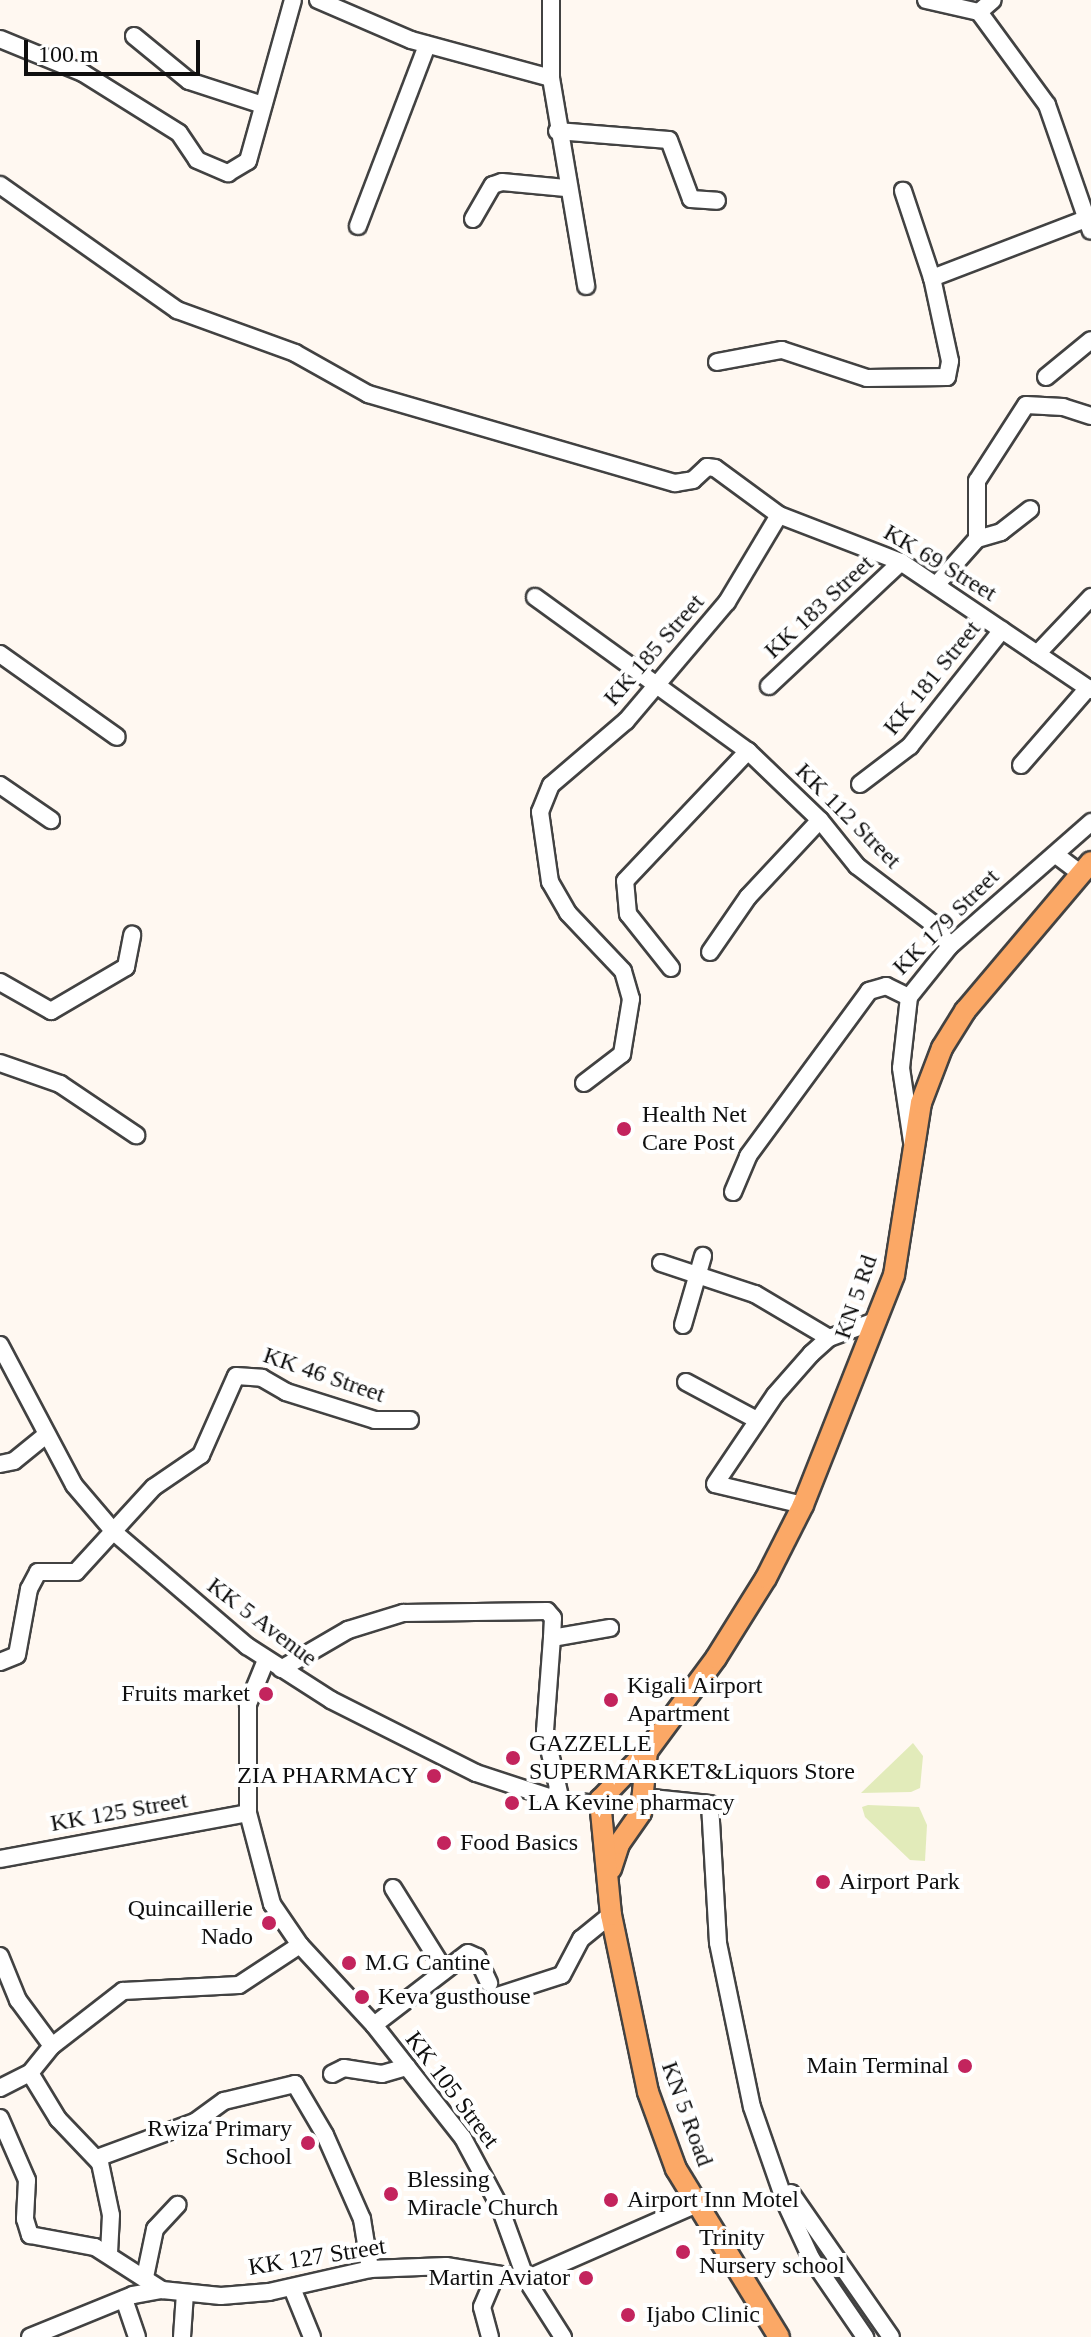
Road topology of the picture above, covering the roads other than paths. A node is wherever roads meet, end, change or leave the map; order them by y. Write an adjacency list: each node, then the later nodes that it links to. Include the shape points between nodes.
1 (293, 0): 11 (street)
2 (318, 0): 9 (street)
3 (551, 0): 10 (street)
4 (926, 0): 6 (street)
5 (993, 0): 6 (street)
6 (979, 12): 18 (street, via 1047,105)
7 (134, 36): 11 (street, via 189,81)
8 (0, 39): 11 (street, via 83,73 179,133 197,160 221,173 248,161)
9 (427, 45): 10 (street); 19 (street)
10 (551, 78): 12 (street)
11 (263, 105)
12 (557, 131): 14 (street); 16 (street, via 669,140 691,199)
13 (0, 185): 27 (street, KK 69 Street, via 177,310 295,353 368,394 675,483 715,468)
14 (566, 188): 17 (street, via 502,182 493,185); 21 (street)
15 (903, 191): 20 (street)
16 (717, 201)
17 (473, 219)
18 (1088, 222): 20 (street)
19 (358, 226)
20 (932, 278): 23 (street, via 950,361 950,373 942,379 867,378 782,350)
21 (586, 286)
22 (1091, 340): 24 (street)
23 (717, 362)
24 (1046, 377)
25 (1091, 416): 28 (street, via 1063,407 1026,405 977,481)
26 (1030, 509): 28 (street, via 1001,532)
27 (779, 515): 29 (street, KK 69 Street); 36 (street, KK 185 Street, via 727,602)
28 (977, 539): 30 (street)
29 (901, 562): 30 (street, KK 69 Street); 37 (street, KK 183 Street)
30 (937, 584): 33 (street, KK 69 Street)
31 (535, 597): 36 (street, KK 112 Street)
32 (1091, 597): 34 (street)
33 (1002, 630): 34 (street, KK 69 Street); 42 (street, KK 181 Street, via 910,746)
34 (1037, 654): 38 (street, KK 69 Street)
35 (2, 660): 39 (street)
36 (657, 684): 40 (street, KK 112 Street); 56 (street, KK 185 Street, via 626,721 551,785 540,812 550,882 568,913 623,971 631,999 622,1054)
37 (769, 686)
38 (1089, 689): 41 (street)
39 (117, 737)
40 (748, 751): 45 (street, KK 112 Street); 52 (street, via 632,871 623,889 628,914)
41 (1021, 765)
42 (860, 784)
43 (0, 785): 44 (street)
44 (51, 820)
45 (820, 820): 50 (street, KK 112 Street, via 857,866 932,923); 51 (street, via 748,897)
46 (1091, 822): 47 (street, KK 179 Street)
47 (1056, 855): 48 (street); 50 (street, KK 179 Street)
48 (1086, 868): 58 (main road, KN 5 Rd, via 1021,941 950,1036 929,1079)
49 (132, 935): 53 (street, via 126,967 51,1011)
50 (950, 946): 54 (street, KK 179 Street)
51 (710, 952)
52 (671, 968)
53 (0, 982)
54 (909, 997): 58 (street, via 901,1068); 59 (street, KK 179 Street, via 886,986 869,991 748,1156)
55 (0, 1063): 57 (street, via 60,1084)
56 (584, 1083)
57 (136, 1135)
58 (914, 1147): 63 (main road, KN 5 Rd, via 901,1242)
59 (733, 1192)
60 (703, 1256): 62 (street)
61 (661, 1263): 62 (street)
62 (696, 1274): 64 (street); 65 (street, via 755,1294)
63 (878, 1320): 65 (street); 72 (main road, KN 5 Rd)
64 (683, 1325)
65 (829, 1338): 69 (street, via 787,1379)
66 (3, 1357): 70 (street, KK 5 Avenue)
67 (686, 1382): 69 (street)
68 (410, 1420): 73 (street, KK 46 Street, via 375,1420 242,1374 233,1381 219,1424 201,1455 154,1487)
69 (757, 1420): 72 (street, via 715,1484)
70 (44, 1437): 71 (street, via 14,1461); 73 (street, KK 5 Avenue, via 74,1485)
71 (0, 1464)
72 (803, 1505): 78 (main road, KN 5 Rd, via 716,1658)
73 (115, 1533): 76 (street, via 76,1572 38,1572 29,1589 17,1655); 77 (street, KK 5 Avenue)
74 (610, 1628): 75 (street)
75 (552, 1638): 77 (street, via 550,1612 519,1607 403,1613 363,1623); 81 (street, via 545,1731)
76 (0, 1662)
77 (274, 1664): 81 (street, KK 5 Avenue, via 378,1726 476,1773); 83 (street, KK 105 Street, via 248,1704)
78 (648, 1750): 79 (main road, KN 5 Rd); 80 (main road, KN 5 Rd)
79 (611, 1785): 80 (main road, via 625,1782); 82 (main road, KN 5 Rd)
80 (641, 1795): 84 (main road, KN 5 Rd, via 641,1812); 99 (street, via 710,1804 711,1882 727,2001)
81 (561, 1801): 82 (street, KK 5 Avenue)
82 (601, 1808): 84 (main road, via 611,1823); 86 (main road)
83 (248, 1813): 85 (street, KK 125 Street); 89 (street, KK 105 Street, via 272,1904)
84 (633, 1822): 86 (main road, KN 5 Rd, via 619,1844)
85 (0, 1859)
86 (607, 1884): 88 (main road, KN 5 Road)
87 (393, 1888): 91 (street)
88 (611, 1915): 91 (street, via 581,1939 562,1975 493,1989 474,1952); 101 (main road, KN 5 Road, via 648,2092 676,2169)
89 (300, 1945): 92 (street, KK 105 Street); 93 (street, via 239,1985 123,1991)
90 (0, 1956): 93 (street, via 18,2000)
91 (443, 1968): 92 (street)
92 (374, 2025): 94 (street, KK 105 Street)
93 (52, 2046): 95 (street)
94 (407, 2067): 96 (street, via 382,2074 344,2068); 107 (street, KK 105 Street, via 475,2157)
95 (30, 2073): 97 (street); 100 (street, via 58,2119)
96 (332, 2074)
97 (0, 2088)
98 (0, 2118): 103 (street, KK 127 Street, via 27,2180 25,2219 30,2235)
99 (768, 2149): 119 (street, via 811,2258); 120 (street, via 819,2240)
100 (97, 2158): 103 (street, via 111,2215); 104 (street, via 195,2122 224,2101 295,2084 325,2135 362,2219)
101 (697, 2204): 107 (street); 118 (main road, KN 5 Road)
102 (177, 2205): 106 (street, via 155,2229)
103 (109, 2253): 106 (street, KK 127 Street)
104 (370, 2269): 105 (street, KK 127 Street, via 467,2267); 108 (street, KK 127 Street)
105 (495, 2276): 107 (street, KK 127 Street); 116 (street, via 482,2307)
106 (145, 2277): 109 (street, KK 127 Street)
107 (526, 2279): 117 (street, KK 105 Street)
108 (292, 2288): 110 (street, KK 127 Street, via 221,2296); 115 (street)
109 (162, 2290): 110 (street, KK 127 Street); 111 (street, KK 127 Street)
110 (185, 2293): 114 (street)
111 (124, 2299): 112 (street, KK 127 Street); 113 (street)
112 (30, 2337)
113 (137, 2337)
114 (182, 2337)
115 (312, 2337)
116 (490, 2337)
117 (563, 2337)
118 (779, 2337)
119 (865, 2337)
120 (891, 2337)

